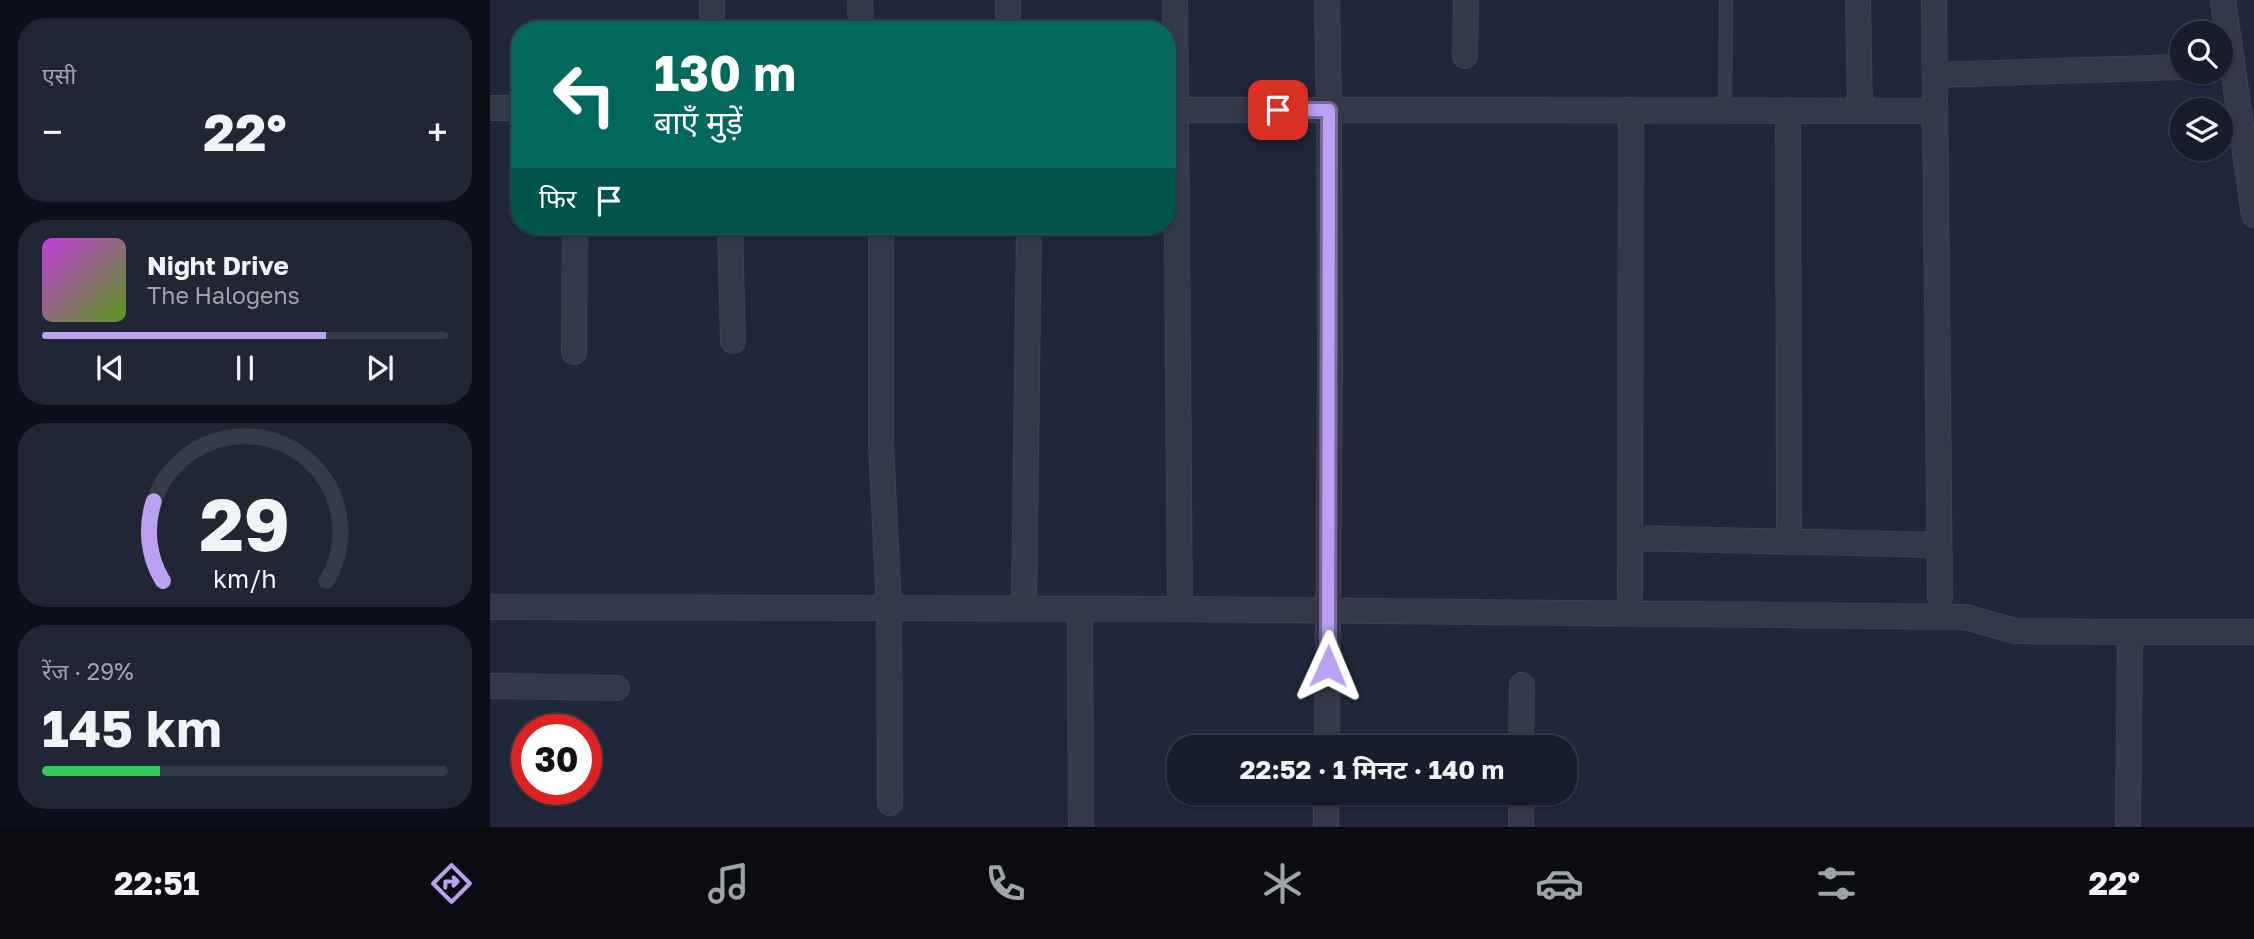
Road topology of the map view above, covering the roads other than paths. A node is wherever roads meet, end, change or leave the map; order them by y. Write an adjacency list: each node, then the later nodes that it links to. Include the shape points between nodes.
1 (712, 0): 11 (street)
2 (860, 0): 12 (street)
3 (1008, 0): 13 (street)
4 (1175, 0): 14 (street)
5 (1327, 0): 23 (street)
6 (1466, 0): 16 (street)
7 (1726, 0): 25 (lane)
8 (1858, 0): 27 (street)
9 (1934, 0): 18 (street)
10 (2223, 0): 15 (street)
11 (712, 21)
12 (861, 21)
13 (1008, 21)
14 (1174, 21)
15 (2224, 21)
16 (1465, 56)
17 (2170, 66): 18 (street)
18 (1934, 75): 28 (street)
19 (2230, 84): 29 (street)
20 (490, 108): 21 (street)
21 (511, 108)
22 (1176, 110): 23 (street)
23 (1329, 110): 24 (street); 47 (street)
24 (1631, 110): 25 (street); 37 (street)
25 (1725, 110): 26 (street)
26 (1788, 111): 27 (street); 38 (street)
27 (1860, 111): 28 (street)
28 (1935, 111): 39 (street)
29 (2254, 215)
30 (575, 235): 36 (street)
31 (730, 235): 35 (street)
32 (881, 235): 43 (street, via 881,446)
33 (1030, 235): 44 (street)
34 (1173, 235): 45 (street)
35 (733, 341)
36 (574, 352)
37 (1630, 538): 38 (street); 40 (street)
38 (1789, 542): 39 (street)
39 (1939, 545): 41 (street)
40 (1630, 595)
41 (1940, 597)
42 (490, 607): 43 (street)
43 (889, 608): 44 (street); 55 (street)
44 (1024, 608): 46 (street)
45 (1180, 609): 46 (street); 47 (street)
46 (1080, 610): 58 (street)
47 (1329, 612): 48 (street, via 1966,617 2015,631); 53 (street)
48 (2130, 632): 49 (street); 61 (street)
49 (2254, 632)
50 (1522, 684): 54 (street)
51 (490, 686): 52 (street)
52 (617, 688)
53 (1327, 735)
54 (1521, 735)
55 (890, 803)
56 (1326, 805): 59 (street)
57 (1521, 805): 60 (street)
58 (1081, 827)
59 (1326, 827)
60 (1521, 827)
61 (2128, 827)

